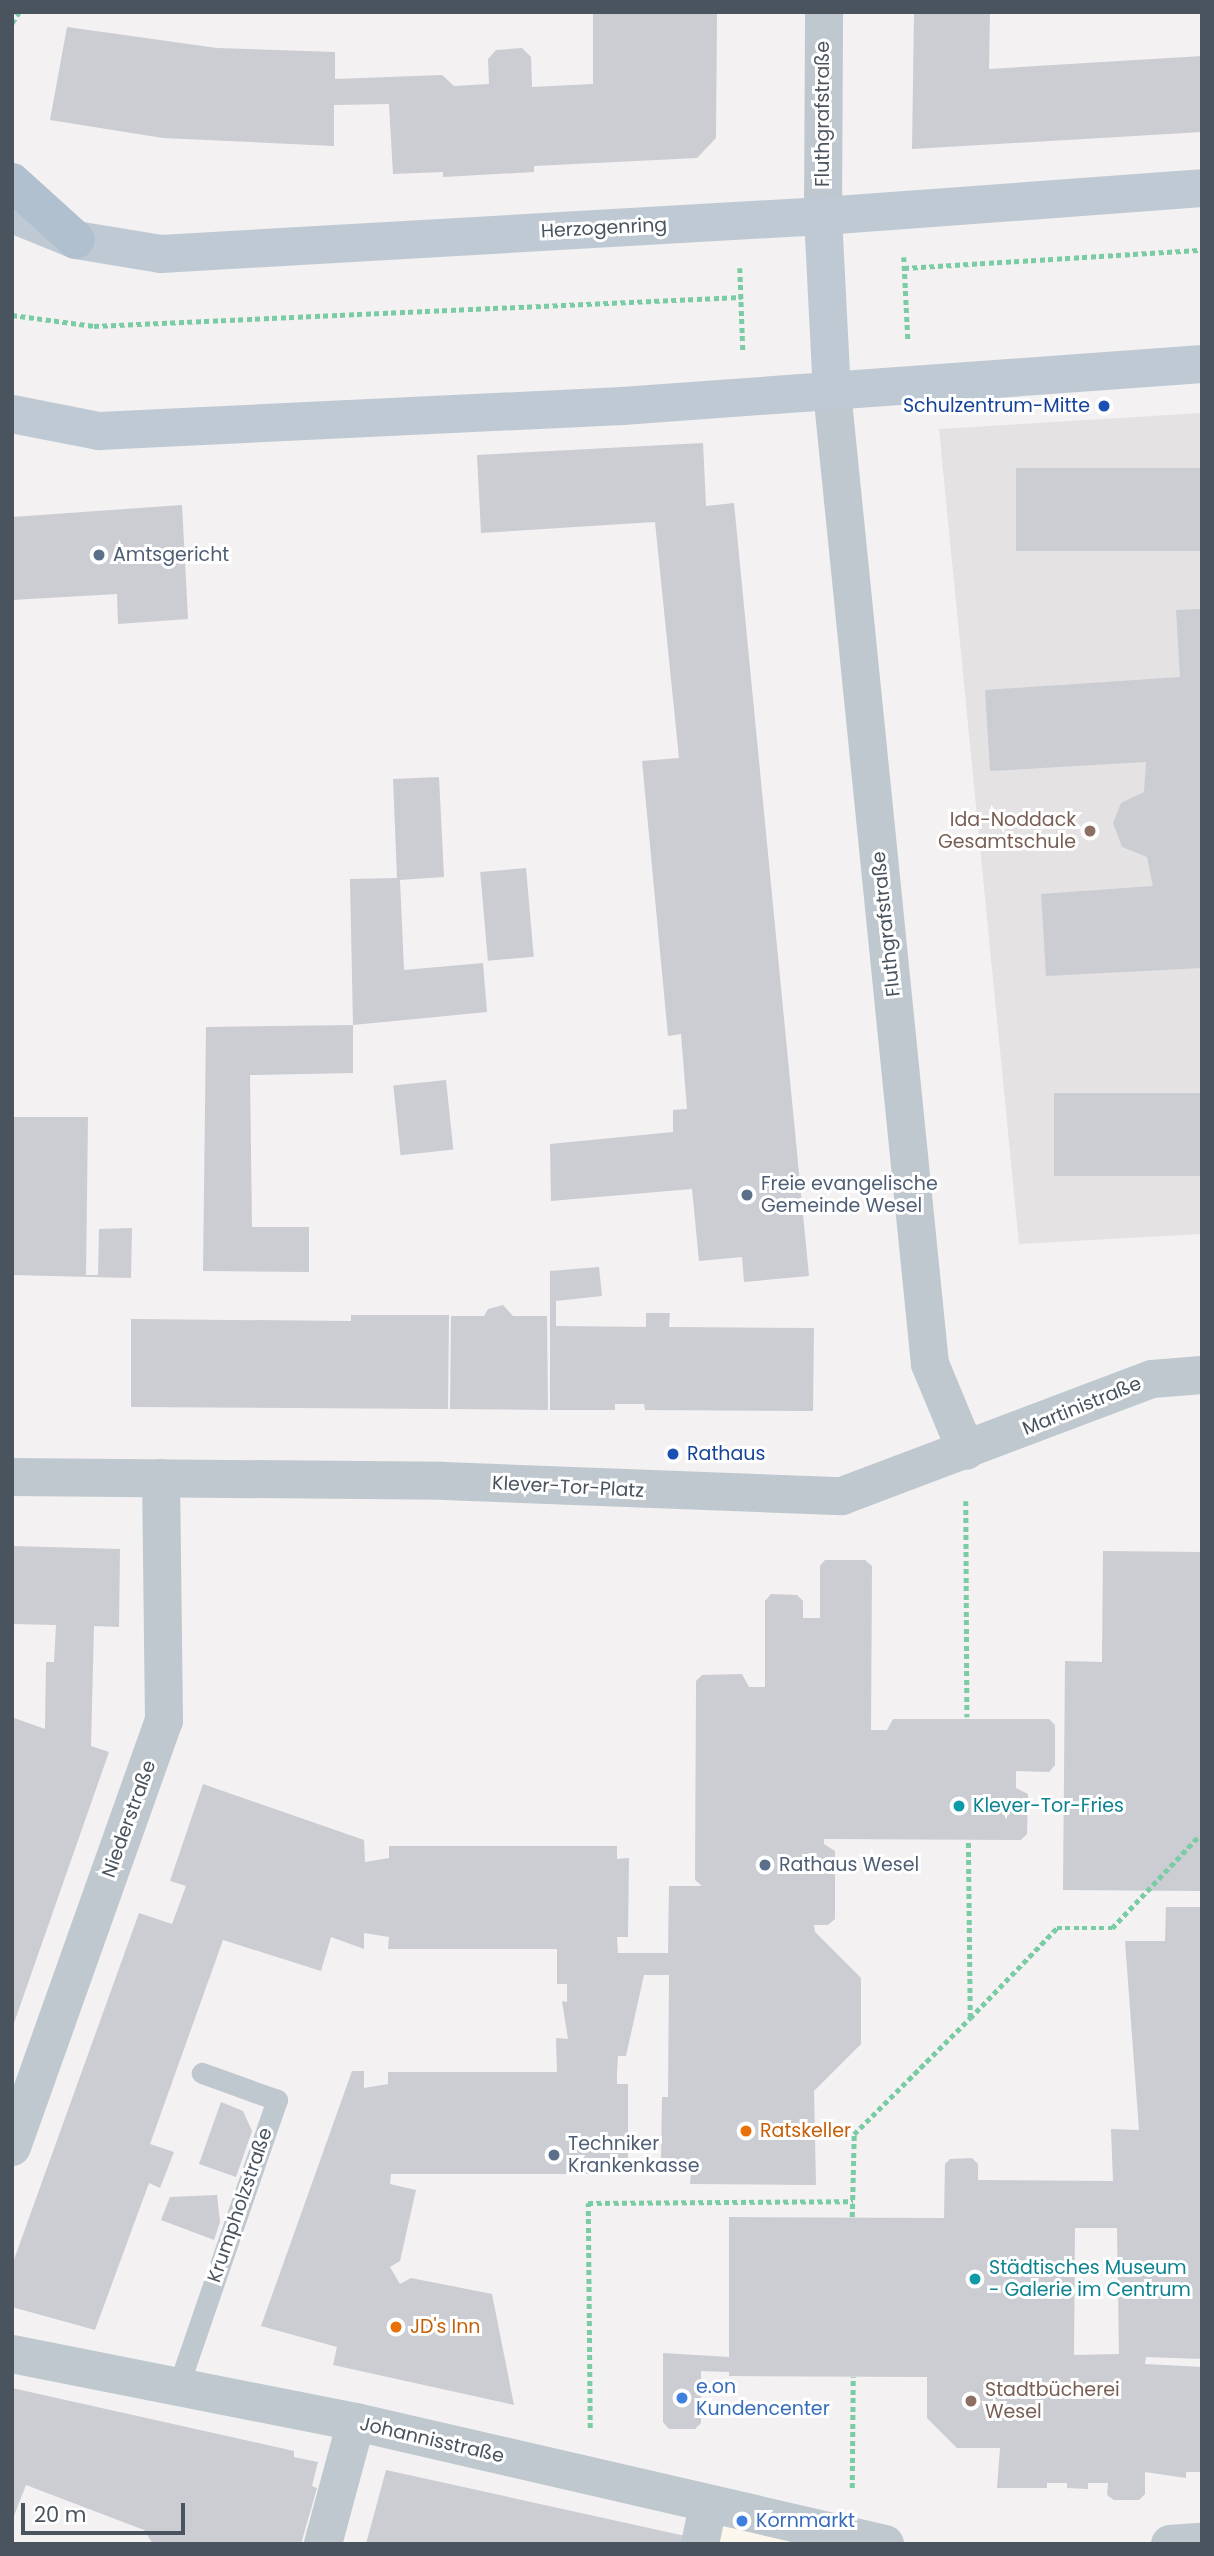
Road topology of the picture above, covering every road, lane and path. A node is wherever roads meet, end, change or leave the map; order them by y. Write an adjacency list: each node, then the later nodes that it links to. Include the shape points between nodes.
1 (19, 12): 3 (path)
2 (824, 12): 8 (street, Fluthgrafstraße)
3 (12, 23)
4 (12, 182): 10 (main road)
5 (1202, 188): 6 (main road, Herzogenring)
6 (901, 209): 8 (main road, Herzogenring); 12 (path)
7 (12, 214): 10 (main road, Herzogenring)
8 (823, 216): 9 (main road, Herzogenring); 17 (main road)
9 (738, 220): 10 (main road, Herzogenring, via 161,254); 13 (path)
10 (76, 240)
11 (1202, 250): 12 (path)
12 (904, 268): 16 (path)
13 (741, 297): 14 (path, via 94,326); 18 (path)
14 (12, 315)
15 (1202, 363): 16 (main road)
16 (911, 385): 17 (main road)
17 (832, 391): 18 (main road); 21 (street, Fluthgrafstraße, via 930,1364)
18 (745, 397): 19 (main road, via 99,431)
19 (12, 414)
20 (1202, 1376): 21 (street, Martinistraße, via 1152,1379)
21 (966, 1451): 23 (street, Klever-Tor-Platz, via 842,1496 444,1481); 24 (path)
22 (12, 1477): 23 (street, Klever-Tor-Platz)
23 (161, 1478): 29 (street, Niederstraße, via 164,1721)
24 (967, 1717)
25 (1197, 1838): 27 (path, via 1112,1928 1057,1928)
26 (968, 1840): 27 (path)
27 (970, 2018): 30 (path, via 854,2134)
28 (202, 2073): 34 (lane, Krumpholzstraße, via 277,2100)
29 (12, 2147)
30 (853, 2202): 31 (path); 36 (path, via 588,2203)
31 (852, 2217)
32 (12, 2354): 34 (street, Johannisstraße)
33 (853, 2377): 38 (path)
34 (178, 2387): 35 (street, Johannisstraße)
35 (356, 2422): 36 (street, Johannisstraße); 40 (street)
36 (590, 2477): 37 (street, Johannisstraße)
37 (709, 2506): 38 (street, Johannisstraße); 41 (street)
38 (862, 2542)
39 (1202, 2542): 42 (street)
40 (323, 2544)
41 (700, 2544)
42 (1170, 2544)

